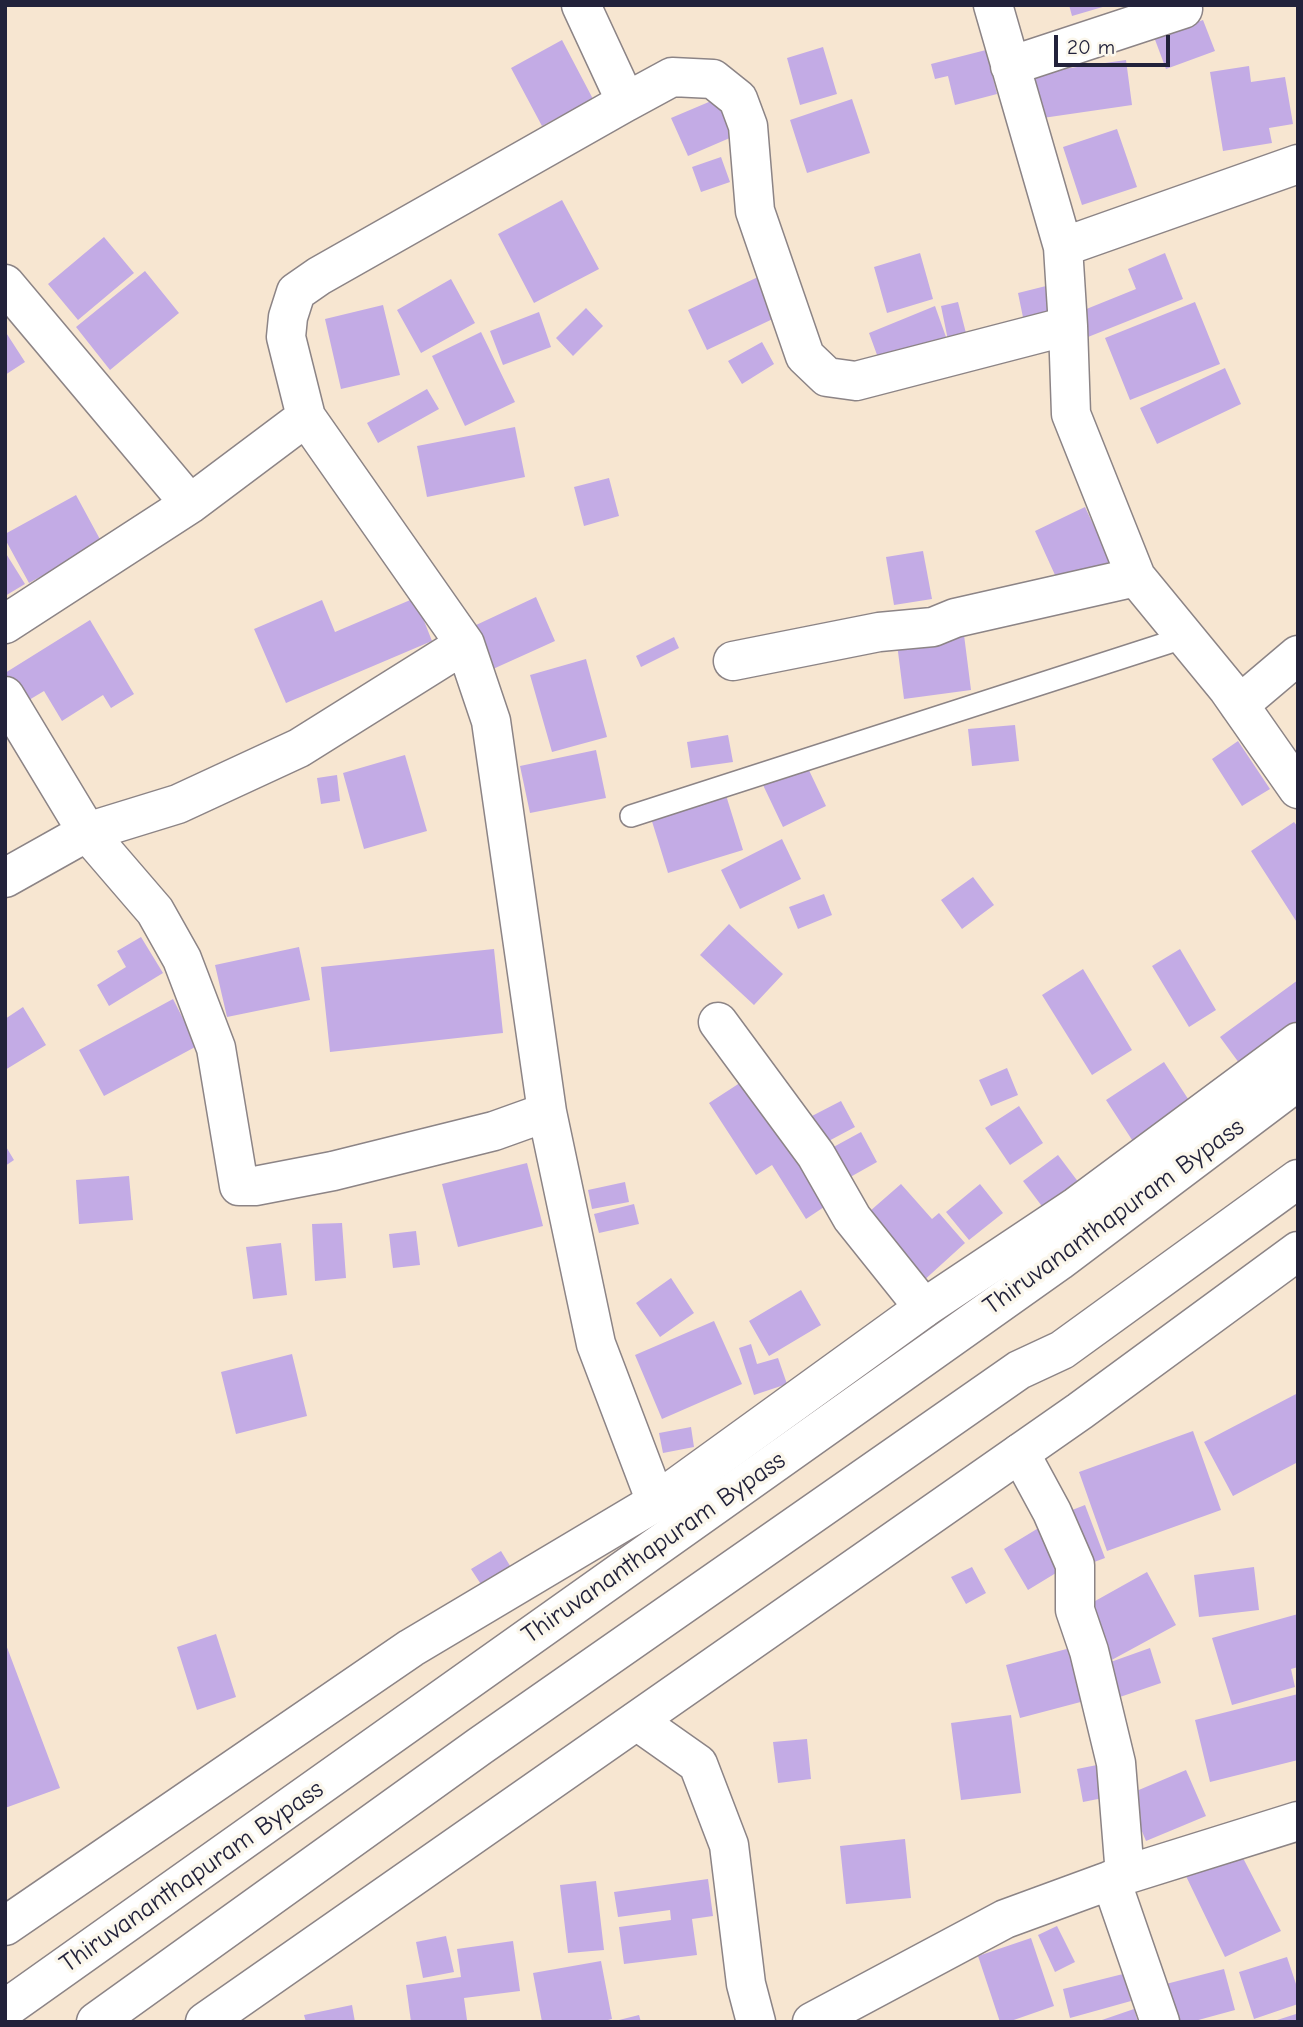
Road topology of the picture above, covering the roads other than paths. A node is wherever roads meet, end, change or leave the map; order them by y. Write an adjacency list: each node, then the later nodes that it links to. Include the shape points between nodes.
1 (582, 5): 5 (main road)
2 (993, 5): 4 (main road)
3 (1183, 9): 4 (main road)
4 (1010, 66): 7 (main road)
5 (626, 102): 9 (main road, via 672,77 713,79 738,99 748,126 755,211 805,356 827,377 856,381 896,373); 10 (main road, via 296,292 286,337)
6 (1298, 164): 7 (main road)
7 (1063, 247): 9 (main road)
8 (5, 284): 11 (main road)
9 (1068, 326): 12 (main road, via 1071,414)
10 (306, 417): 11 (main road); 15 (main road)
11 (190, 504): 13 (main road)
12 (1136, 577): 14 (main road); 17 (main road, via 933,627 879,632)
13 (5, 624)
14 (1186, 637): 19 (main road); 21 (lane)
15 (465, 644): 22 (main road, via 299,748 178,804); 27 (main road, via 491,721)
16 (1298, 655): 19 (main road)
17 (733, 661)
18 (5, 696): 22 (main road)
19 (1239, 705): 20 (main road)
20 (1298, 789)
21 (631, 816)
22 (87, 832): 23 (main road); 27 (main road, via 155,911 182,959 216,1048 239,1185 333,1171 494,1132)
23 (5, 878)
24 (718, 1022): 30 (main road, via 816,1155 852,1218)
25 (1298, 1042): 30 (main road, Thiruvananthapuram Bypass, via 1077,1206)
26 (1298, 1081): 37 (main road, Thiruvananthapuram Bypass, via 1059,1261)
27 (547, 1112): 32 (main road, via 596,1344)
28 (1298, 1179): 38 (main road, via 1062,1350 1019,1370 480,1746)
29 (1298, 1251): 31 (main road)
30 (924, 1308): 32 (main road, Thiruvananthapuram Bypass)
31 (1020, 1453): 33 (main road); 35 (main road, via 1075,1565 1075,1611 1116,1763)
32 (656, 1502): 36 (main road, Thiruvananthapuram Bypass, via 411,1648)
33 (637, 1721): 39 (main road); 40 (main road, via 698,1764 729,1845 746,1984)
34 (1298, 1821): 35 (main road)
35 (1118, 1877): 41 (main road, via 1005,1919); 42 (main road)
36 (5, 1926)
37 (5, 2009)
38 (96, 2022)
39 (205, 2022)
40 (756, 2022)
41 (811, 2022)
42 (1160, 2022)

